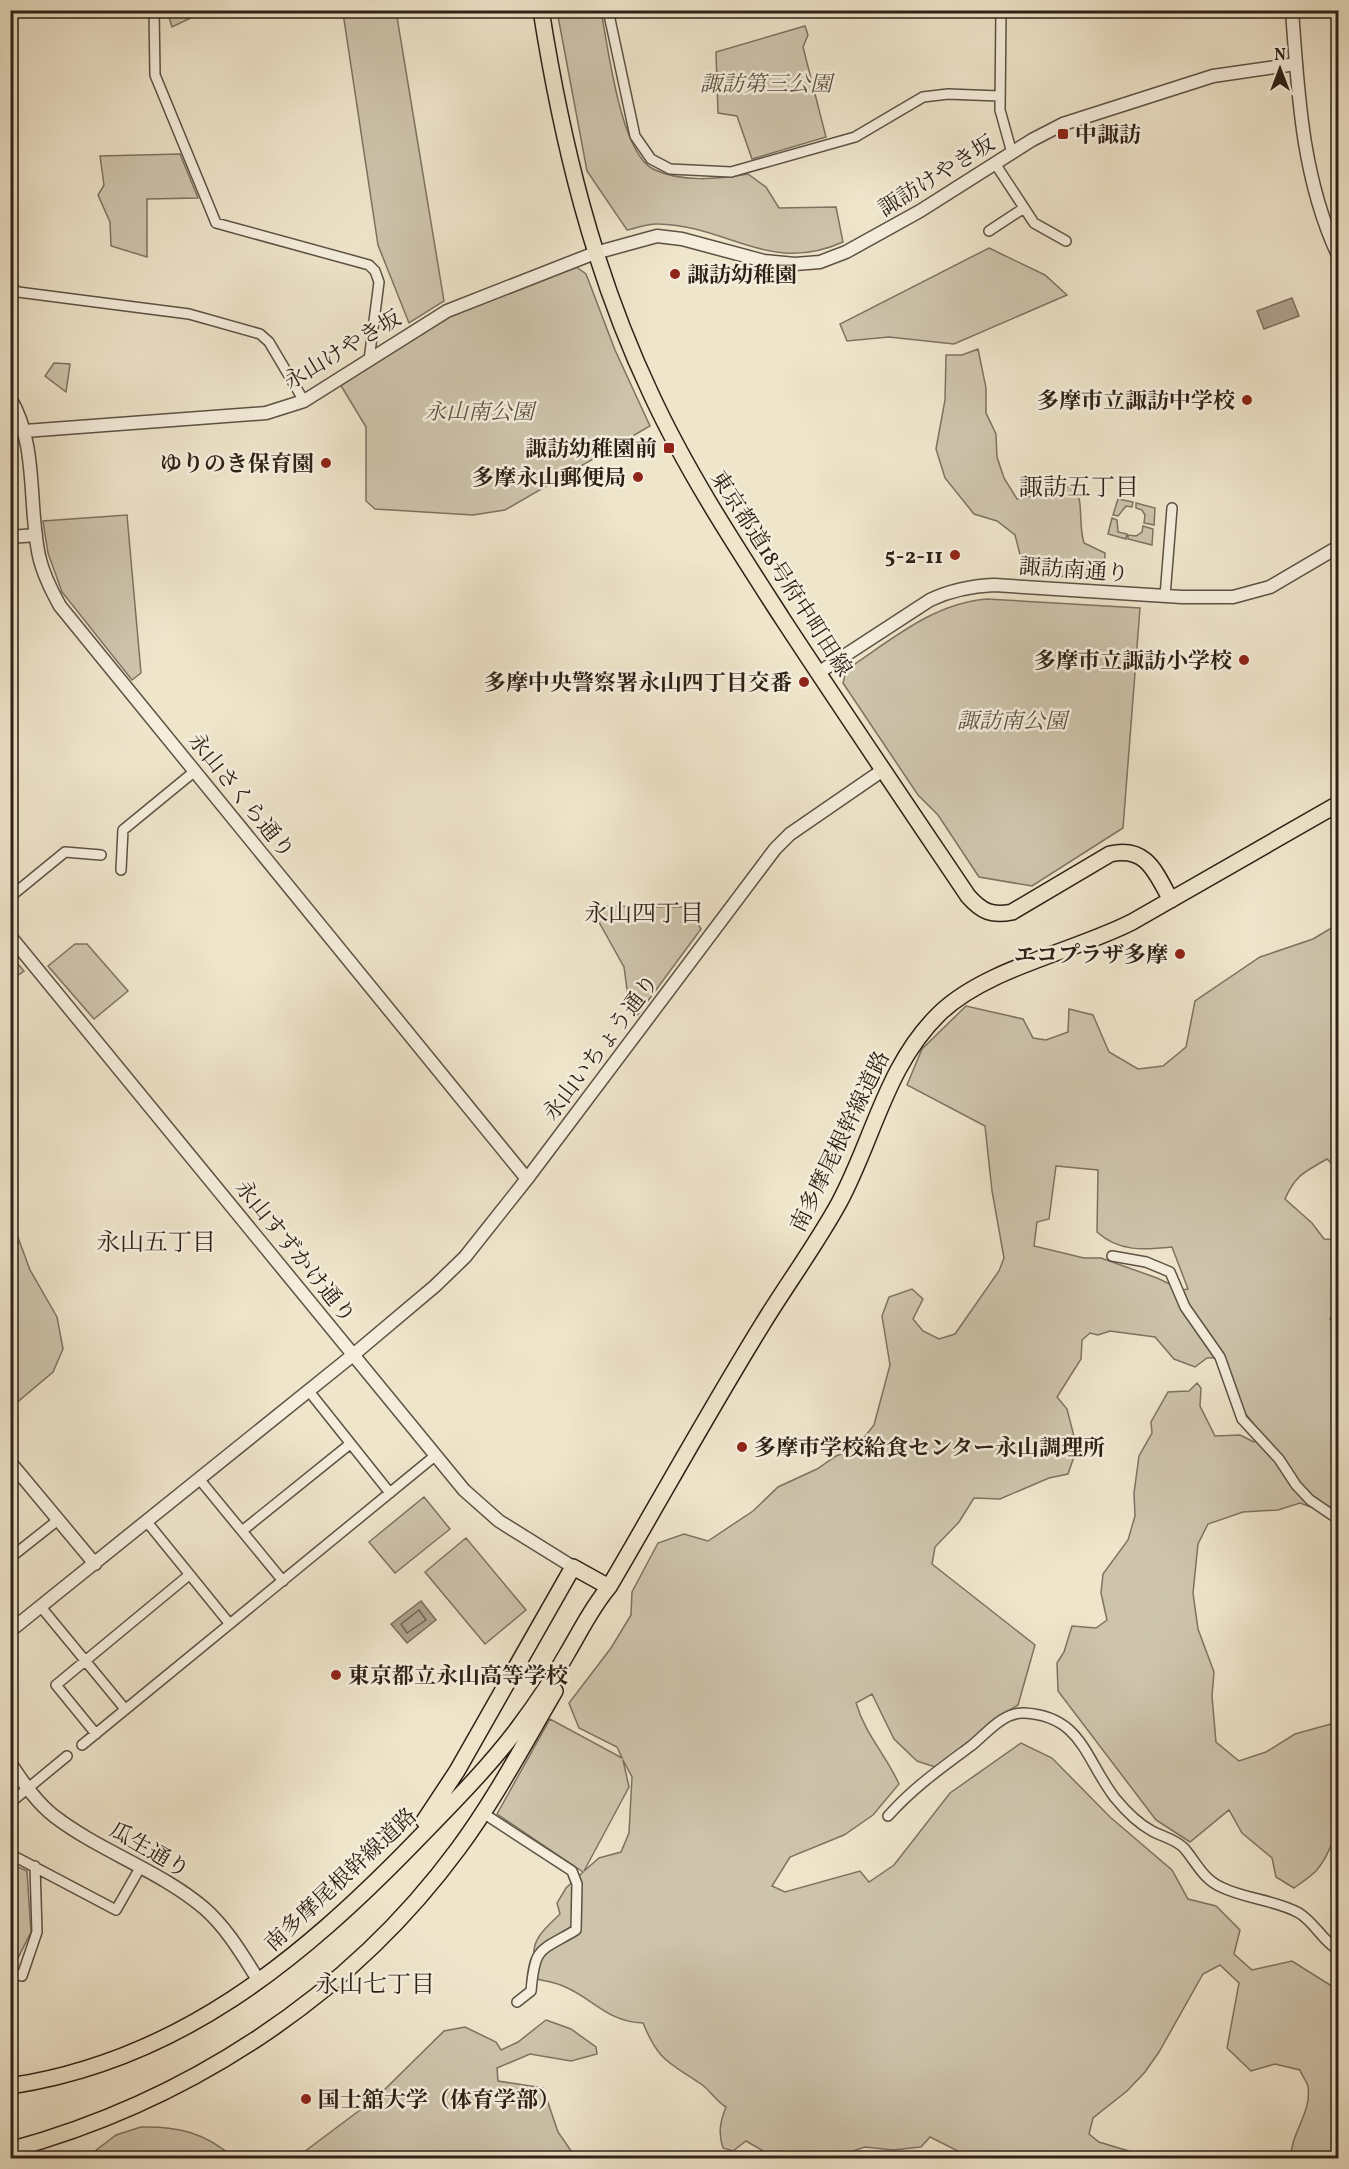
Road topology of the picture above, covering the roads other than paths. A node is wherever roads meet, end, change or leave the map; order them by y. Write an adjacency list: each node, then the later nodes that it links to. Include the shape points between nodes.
1 (154, 10): 16 (street, via 155,75 216,223 369,265 379,282)
2 (541, 10): 13 (main road, 東京都道18号府中町田線, via 564,141)
3 (608, 10): 7 (street, via 632,128 639,145 651,159 681,171 731,172 832,145 855,137 923,98 948,94)
4 (1001, 10): 7 (street)
5 (1292, 10): 6 (street)
6 (1296, 64): 8 (street, 諏訪けやき坂, via 1213,76 1118,105 1063,124); 14 (street, via 1309,169)
7 (999, 96): 8 (street)
8 (1012, 153): 9 (street, 諏訪けやき坂)
9 (996, 165): 10 (street); 13 (street, 諏訪けやき坂, via 920,212 820,262 764,261 657,236)
10 (1023, 208): 11 (street); 12 (street, via 1034,223)
11 (989, 231)
12 (1066, 241)
13 (594, 253): 16 (street, 永山けやき坂, via 447,311); 25 (main road, 東京都道18号府中町田線, via 651,395 694,478)
14 (1338, 255)
15 (10, 286): 18 (street, via 18,292 189,314 260,334 269,342)
16 (369, 360): 18 (street, 永山けやき坂)
17 (10, 398): 19 (street, 永山さくら通り)
18 (304, 401): 19 (street, 永山けやき坂, via 266,413)
19 (25, 431): 21 (street, 永山さくら通り)
20 (1172, 508): 24 (street)
21 (36, 535): 22 (street); 27 (street, 永山さくら通り, via 44,572 60,606)
22 (10, 537)
23 (1338, 547): 24 (street, 諏訪南通り, via 1270,587 1246,595)
24 (1164, 596): 25 (street, 諏訪南通り, via 969,586 930,600)
25 (818, 673): 26 (main road, 東京都道18号府中町田線)
26 (883, 770): 32 (main road, 東京都道18号府中町田線, via 968,896 987,913 1012,912 1121,851 1131,851 1150,865); 34 (street, 永山いちょう通り, via 790,834 775,849)
27 (195, 771): 30 (street, via 123,830); 34 (street, 永山さくら通り)
28 (1338, 804): 32 (main road, 南多摩尾根幹線道路)
29 (101, 855): 31 (street, via 65,852)
30 (121, 870)
31 (10, 897)
32 (1171, 900): 52 (main road, 南多摩尾根幹線道路, via 1096,939 978,986 951,1003 926,1028 892,1076 869,1140 828,1223 762,1325)
33 (10, 936): 36 (street, 永山すずかけ通り)
34 (527, 1179): 36 (street, 永山いちょう通り, via 465,1257)
35 (1112, 1256): 43 (street, via 1146,1262 1170,1272 1185,1307 1220,1357 1242,1419 1310,1500)
36 (353, 1355): 37 (street, 永山いちょう通り); 39 (street, 永山すずかけ通り)
37 (308, 1390): 38 (street); 41 (street, 永山いちょう通り)
38 (350, 1444): 42 (street); 46 (street)
39 (436, 1455): 42 (street); 49 (street, 永山すずかけ通り, via 464,1490 500,1521)
40 (10, 1462): 44 (street)
41 (200, 1480): 45 (street, 永山いちょう通り); 46 (street)
42 (390, 1493): 51 (street)
43 (1338, 1519)
44 (58, 1520): 47 (street); 48 (street)
45 (147, 1522): 48 (street, 永山いちょう通り); 50 (street)
46 (242, 1531): 51 (street)
47 (10, 1558)
48 (95, 1564): 53 (street, 永山いちょう通り)
49 (573, 1567): 52 (main road); 67 (main road, via 442,1796)
50 (189, 1575): 54 (street); 56 (street)
51 (283, 1581): 54 (street)
52 (609, 1587): 64 (main road, 南多摩尾根幹線道路, via 605,1603); 67 (main road, 南多摩尾根幹線道路, via 518,1729 487,1767)
53 (41, 1607): 55 (street, 永山いちょう通り); 56 (street)
54 (230, 1623): 57 (street)
55 (10, 1631)
56 (86, 1660): 57 (street); 58 (street, via 56,1685)
57 (125, 1709): 58 (street)
58 (96, 1734): 59 (street)
59 (82, 1745)
60 (67, 1756): 62 (street)
61 (10, 1763): 62 (street, 瓜生通り)
62 (28, 1789): 63 (street); 69 (street, 瓜生通り, via 53,1815)
63 (10, 1803)
64 (483, 1813): 73 (street, via 572,1870 577,1884 576,1930 540,1952 534,1960 531,1991); 75 (main road, 南多摩尾根幹線道路, via 440,1873 391,1929 337,1980 271,2031 211,2068 147,2100)
65 (888, 1816): 70 (street, via 930,1774 999,1722 1021,1713 1046,1717 1076,1734 1115,1798 1150,1830 1183,1848 1207,1879 1297,1912)
66 (10, 1854): 68 (street)
67 (394, 1863): 72 (main road, 南多摩尾根幹線道路, via 317,1937)
68 (34, 1866): 69 (street, via 116,1910); 71 (street, via 37,1932 22,1976)
69 (140, 1868): 72 (street, 瓜生通り, via 205,1909 233,1940)
70 (1338, 1950)
71 (10, 1972)
72 (259, 1981): 74 (main road, 南多摩尾根幹線道路, via 198,2021 141,2050 64,2077)
73 (517, 2002)
74 (10, 2086)
75 (10, 2150)

